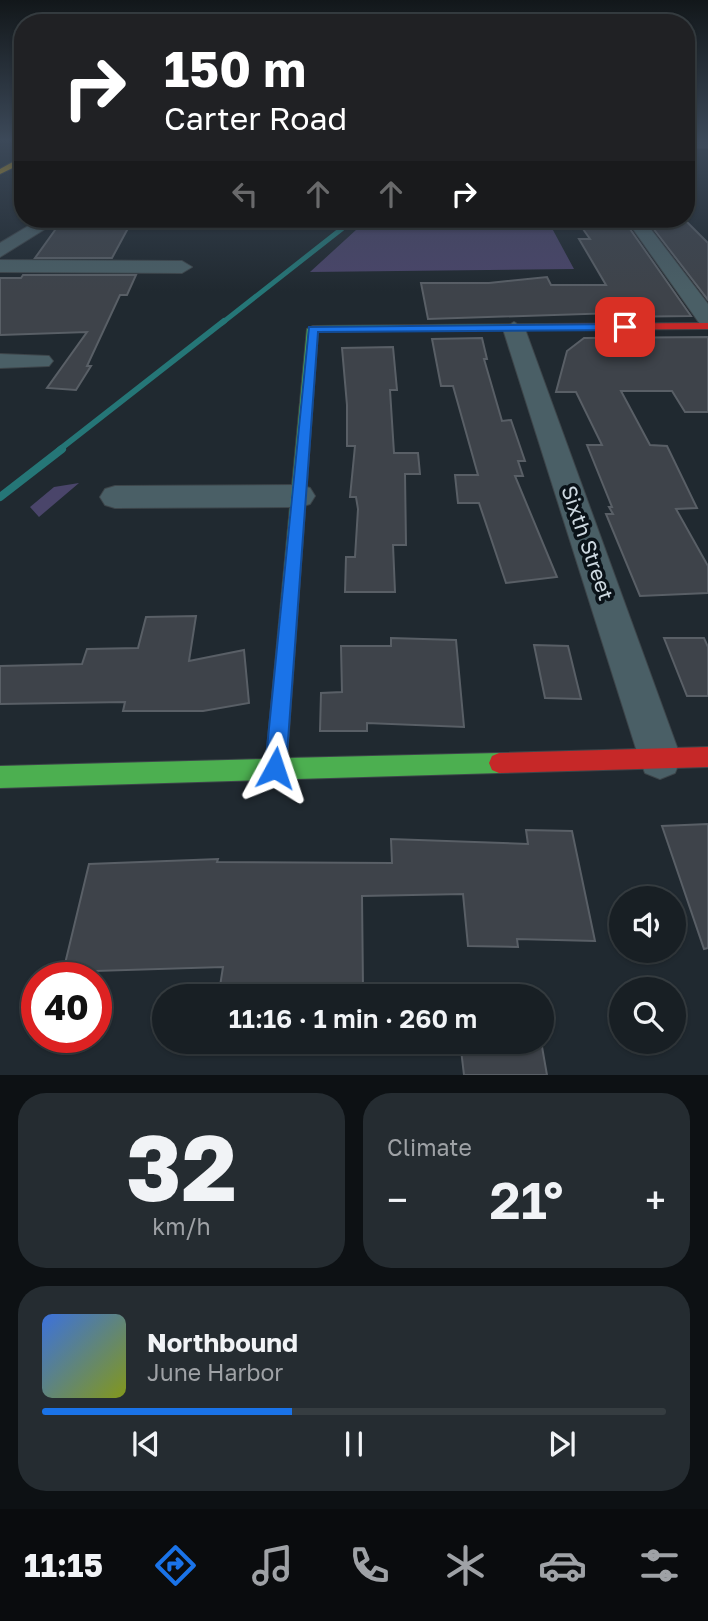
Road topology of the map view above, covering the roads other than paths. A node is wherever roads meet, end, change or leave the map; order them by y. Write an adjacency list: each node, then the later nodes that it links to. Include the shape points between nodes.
1 (37, 228): 3 (street)
2 (641, 228): 6 (street)
3 (0, 251)
4 (0, 266): 5 (street)
5 (182, 267)
6 (708, 319)
7 (708, 326): 8 (street)
8 (514, 329): 11 (street, via 313,329); 14 (street, Sixth Street)
9 (0, 361): 10 (street)
10 (41, 361)
11 (300, 496): 12 (street); 15 (street)
12 (115, 497)
13 (708, 757): 14 (street)
14 (660, 758): 15 (street)
15 (275, 768): 16 (street)
16 (0, 777)

